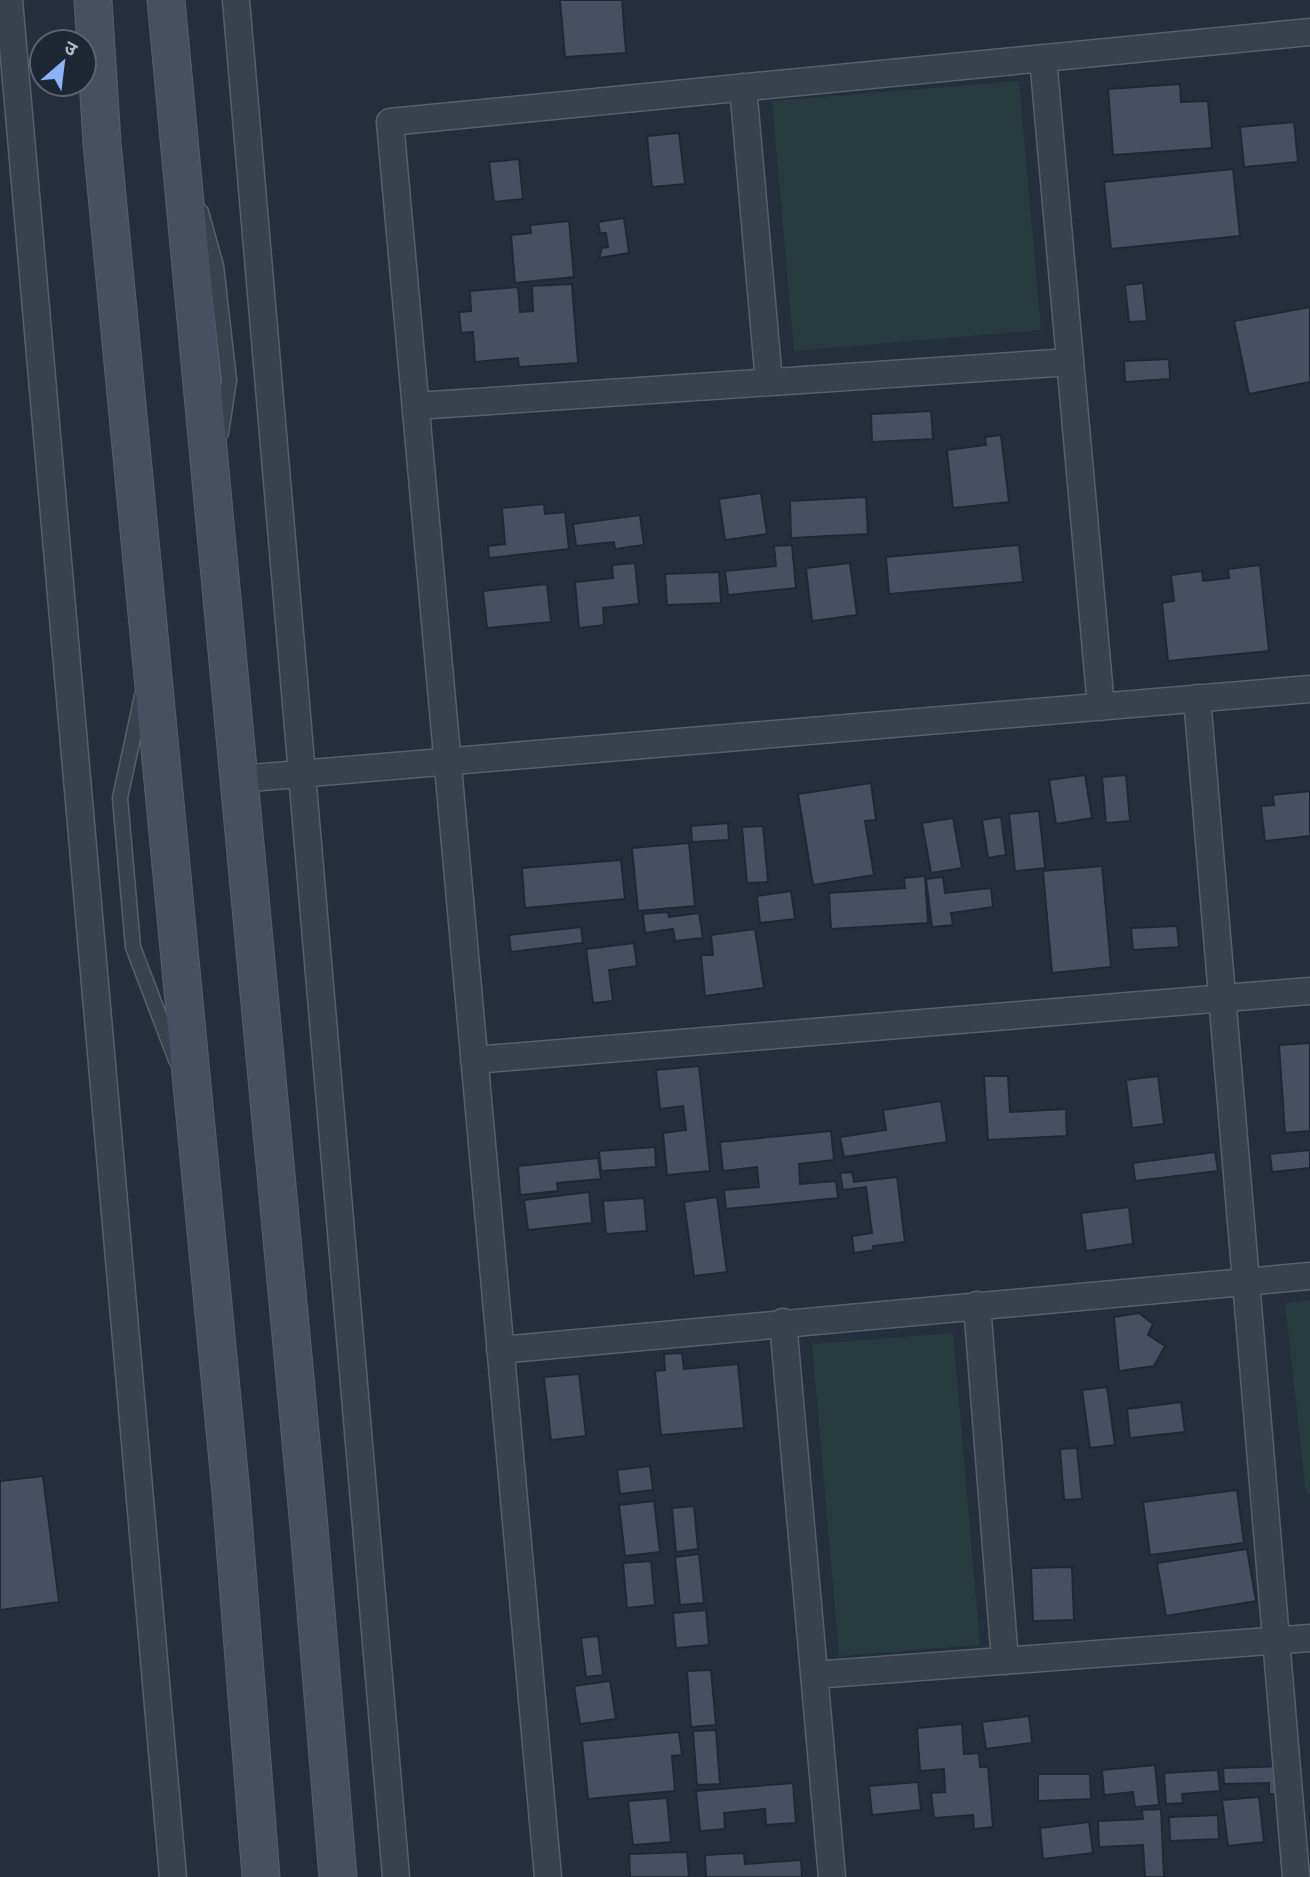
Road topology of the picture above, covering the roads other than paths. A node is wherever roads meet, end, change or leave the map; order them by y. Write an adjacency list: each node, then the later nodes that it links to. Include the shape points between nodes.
1 (9, 0): 29 (street)
2 (93, 0): 30 (street, via 102,143 231,1493)
3 (166, 0): 16 (street)
4 (236, 0): 15 (street)
5 (1310, 32): 6 (street)
6 (1044, 58): 7 (street); 8 (street)
7 (743, 87): 9 (street); 10 (street, via 390,122)
8 (1070, 362): 9 (street); 13 (street)
9 (769, 382): 10 (street)
10 (416, 407): 14 (street)
11 (1310, 689): 12 (street)
12 (1197, 698): 13 (street); 18 (street)
13 (1101, 706): 14 (street)
14 (447, 761): 15 (street); 19 (street)
15 (302, 774): 16 (street); 32 (street)
16 (239, 779): 31 (street)
17 (1310, 991): 18 (street)
18 (1223, 998): 19 (street); 21 (street)
19 (474, 1060): 24 (street)
20 (1310, 1276): 21 (street)
21 (1247, 1282): 22 (street); 26 (street)
22 (977, 1305): 23 (street); 27 (street)
23 (783, 1322): 24 (street); 28 (street)
24 (500, 1350): 33 (street)
25 (1310, 1638): 26 (street)
26 (1276, 1640): 27 (street); 35 (street)
27 (1005, 1661): 28 (street)
28 (814, 1675): 34 (street)
29 (173, 1877)
30 (261, 1877)
31 (338, 1877)
32 (396, 1877)
33 (548, 1877)
34 (832, 1877)
35 (1296, 1877)

